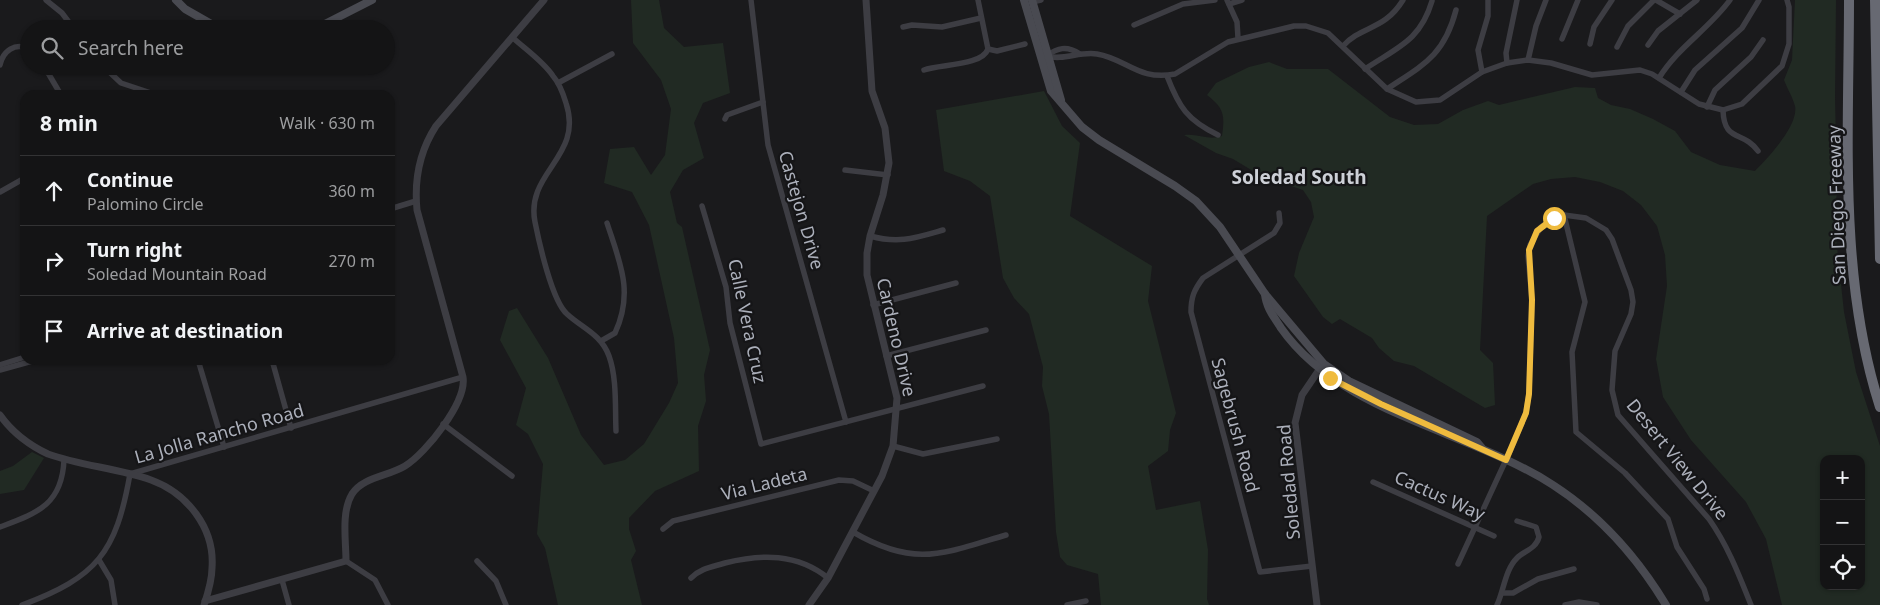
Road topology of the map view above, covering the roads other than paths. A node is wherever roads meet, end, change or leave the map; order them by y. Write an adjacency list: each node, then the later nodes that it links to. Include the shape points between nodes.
1 (46, 0): 29 (street)
2 (176, 0): 30 (main road)
3 (372, 0): 31 (main road)
4 (544, 0): 34 (street)
5 (751, 0): 62 (street, Castejon Drive)
6 (866, 0): 69 (street, Cardeno Drive, via 872,91 885,128)
7 (978, 0): 28 (street)
8 (1214, 0): 32 (street, via 1183,4)
9 (1242, 0): 25 (street)
10 (1403, 0): 42 (street, via 1386,21)
11 (1488, 0): 52 (street, via 1488,16 1478,50)
12 (1517, 0): 48 (street, via 1506,53)
13 (1546, 0): 47 (street)
14 (1578, 0): 36 (street)
15 (1612, 0): 39 (street, via 1594,27)
16 (1655, 0): 27 (street); 43 (street, via 1628,26)
17 (1697, 0): 27 (street)
18 (1730, 0): 56 (street, via 1720,14 1682,48)
19 (1759, 0): 61 (street, via 1742,28 1695,70)
20 (1787, 0): 64 (street, via 1789,36 1782,66 1742,104)
21 (1849, 0): 96 (highway, San Diego Freeway, via 1849,174 1854,281 1865,355)
22 (1875, 0): 81 (highway)
23 (1032, 1): 46 (main road)
24 (1432, 1): 50 (street, via 1427,19 1415,36)
25 (1228, 2): 35 (street, via 1237,22)
26 (1456, 10): 58 (street, via 1436,55)
27 (1680, 14): 40 (street, via 1658,31)
28 (980, 18): 33 (street, via 942,27); 44 (street)
29 (67, 20)
30 (204, 20)
31 (333, 20)
32 (1134, 25)
33 (902, 27)
34 (512, 37): 57 (street); 72 (street, via 426,141 417,172)
35 (1238, 38): 42 (street, via 1306,26 1328,33); 55 (street)
36 (1562, 39)
37 (1763, 40): 63 (street, via 1751,57 1715,90)
38 (1024, 44): 44 (street, via 996,52)
39 (1590, 44)
40 (1648, 45)
41 (20, 46): 49 (street, via 10,48)
42 (1343, 46): 50 (street)
43 (1617, 47)
44 (988, 50): 51 (street, via 979,60)
45 (612, 54): 57 (street)
46 (1043, 57): 55 (street, via 1064,47 1080,54 1100,54 1144,74); 80 (main road, via 1061,100 1082,127 1196,202 1220,227)
47 (1528, 60): 48 (street); 56 (street, via 1551,62 1592,75 1640,70)
48 (1507, 63): 52 (street)
49 (0, 65)
50 (1365, 69): 58 (street)
51 (924, 70)
52 (1482, 72): 58 (street, via 1432,102 1408,100)
53 (49, 75): 59 (street)
54 (113, 75): 60 (street, via 121,83)
55 (1167, 76): 66 (street, via 1185,113 1199,126)
56 (1659, 78): 61 (street)
57 (558, 83): 85 (street, via 570,114 570,135 536,192 534,220 556,299 567,314)
58 (1387, 89)
59 (58, 90)
60 (142, 90)
61 (1681, 92): 63 (street)
62 (763, 102): 65 (street, via 727,115); 99 (street, Castejon Drive, via 768,145)
63 (1708, 108): 64 (street)
64 (1723, 110): 67 (street, via 1723,124 1727,131 1753,144)
65 (725, 119)
66 (1218, 135)
67 (1758, 151)
68 (845, 170): 69 (street)
69 (888, 175): 79 (street, Cardeno Drive)
70 (20, 181): 71 (street)
71 (0, 192)
72 (416, 202): 74 (street); 94 (street)
73 (702, 206): 99 (street, Calle Vera Cruz, via 726,287 730,323 761,444)
74 (395, 208)
75 (1279, 213): 80 (street, via 1280,223 1274,233)
76 (1564, 215): 107 (street, via 1541,227 1534,235 1529,250 1532,300 1529,394 1526,413); 129 (street, via 1585,302 1572,352 1576,432 1626,473 1668,519 1677,547); 144 (street, Desert View Drive, via 1586,218 1606,230 1631,290 1631,314 1615,351 1612,390 1618,414 1720,534)
77 (607, 223): 85 (street, via 623,273 625,302 614,333)
78 (943, 230): 79 (street, via 909,240 894,241)
79 (870, 236): 83 (street, Cardeno Drive, via 867,275)
80 (1240, 256): 92 (main road, via 1291,341); 123 (street, Sagebrush Road, via 1203,278 1190,299 1190,312 1260,572)
81 (1880, 259)
82 (956, 283): 83 (street)
83 (872, 305): 86 (street, Cardeno Drive)
84 (986, 330): 86 (street)
85 (601, 341): 102 (street, via 609,355 612,371)
86 (886, 356): 97 (street, Cardeno Drive)
87 (20, 359): 89 (street)
88 (20, 364): 93 (street)
89 (0, 365)
90 (199, 365): 105 (street)
91 (273, 365): 101 (street)
92 (1322, 367): 107 (main road, via 1343,386); 123 (street, Soledad Road, via 1302,395 1295,423)
93 (0, 370)
94 (462, 376): 100 (street, via 464,383 458,402); 101 (street, La Jolla Rancho Road)
95 (983, 386): 97 (street)
96 (1880, 407)
97 (897, 408): 99 (street); 104 (street, Cardeno Drive)
98 (0, 415): 106 (street, via 34,448)
99 (846, 422)
100 (443, 424): 109 (street); 121 (street, via 420,456 404,467 364,483 352,494 346,514)
101 (291, 428): 105 (street, La Jolla Rancho Road)
102 (616, 431)
103 (998, 439): 104 (street, via 923,454)
104 (893, 446): 111 (street, Cardeno Drive)
105 (224, 447): 108 (street, La Jolla Rancho Road)
106 (64, 460): 108 (street); 113 (street, via 57,494 39,511)
107 (1506, 460): 114 (street); 143 (main road, via 1552,484 1596,517 1637,560)
108 (130, 474): 119 (street, La Jolla Rancho Road, via 117,531); 131 (street, via 174,491 195,511 206,530 212,570)
109 (512, 476)
110 (1373, 482): 114 (street, Cactus Way)
111 (874, 491): 115 (street, Via Ladeta, via 853,481 839,480 673,522); 116 (street, Cardeno Drive)
112 (1517, 521): 128 (street, via 1536,527 1539,537 1534,547 1517,558 1509,570)
113 (0, 527)
114 (1475, 527): 118 (street, Cactus Way); 122 (street)
115 (663, 529)
116 (853, 532): 117 (street, via 886,549 920,556 943,554); 126 (street, Cardeno Drive)
117 (1006, 535)
118 (1494, 536)
119 (99, 560): 132 (street, La Jolla Rancho Road, via 83,576 55,593); 133 (street, via 112,580)
120 (478, 561): 136 (street, via 496,580)
121 (346, 562): 127 (street); 135 (street, via 375,580)
122 (1458, 564)
123 (1312, 566): 139 (street, Soledad Road)
124 (1574, 569): 128 (street, via 1538,580 1513,593)
125 (691, 578): 126 (street, via 698,571 744,558 770,556 810,567)
126 (828, 578): 137 (street, Cardeno Drive)
127 (282, 580): 131 (street); 134 (street)
128 (1502, 593): 140 (street)
129 (1707, 599)
130 (1086, 601): 138 (street)
131 (204, 603)
132 (22, 605)
133 (115, 605)
134 (290, 605)
135 (388, 605)
136 (506, 605)
137 (809, 605)
138 (1067, 605)
139 (1317, 605)
140 (1497, 605)
141 (1565, 605): 142 (street, via 1578,602)
142 (1598, 605)
143 (1666, 605)
144 (1751, 605)

